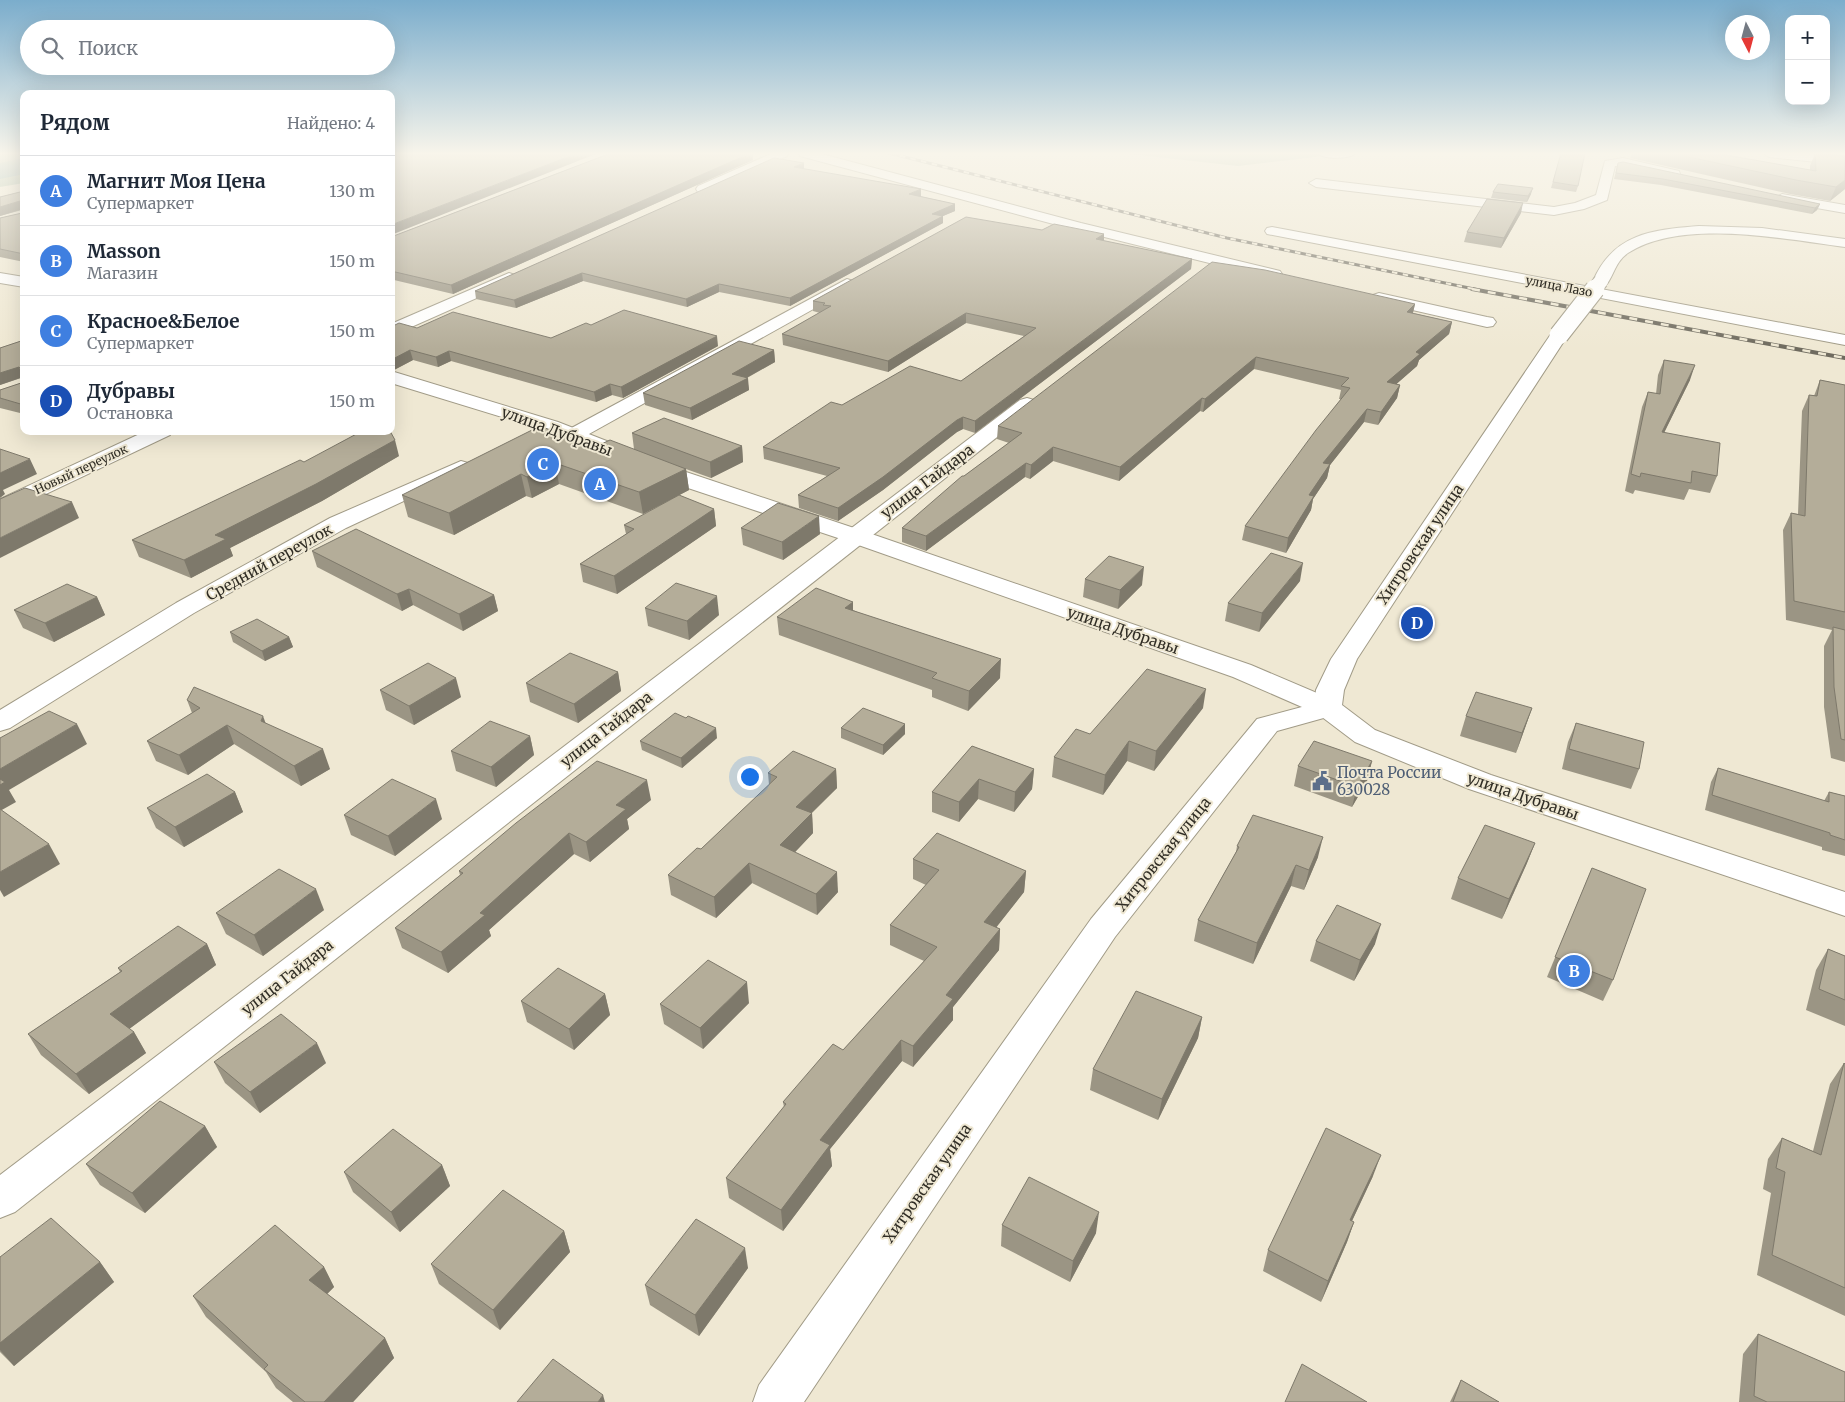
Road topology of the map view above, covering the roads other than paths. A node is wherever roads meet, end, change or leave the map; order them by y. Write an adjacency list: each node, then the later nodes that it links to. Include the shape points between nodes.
1 (1049, 218): 4 (main road)
2 (1272, 231): 14 (main road, улица Лазо)
3 (1845, 243): 24 (main road, Хитровская улица, bridge, via 1757,233 1697,231 1640,240 1624,249 1608,266 1601,281 1559,335 1344,659 1330,690)
4 (1215, 260): 7 (main road); 9 (main road)
5 (525, 270): 13 (main road)
6 (862, 276): 19 (main road)
7 (1284, 277)
8 (0, 278): 10 (main road)
9 (1191, 278)
10 (20, 280)
11 (1362, 294): 12 (main road)
12 (1487, 322)
13 (395, 329)
14 (1845, 340)
15 (395, 378): 17 (main road, улица Дубравы)
16 (1051, 386): 23 (main road, улица Гайдара)
17 (551, 426): 19 (main road, улица Дубравы); 20 (main road)
18 (154, 435): 22 (main road, Новый переулок)
19 (574, 435): 23 (main road, улица Дубравы, via 678,477)
20 (524, 438)
21 (480, 459): 25 (main road, Средний переулок, via 338,523 185,608)
22 (0, 507)
23 (855, 536): 24 (main road, улица Дубравы, via 1242,672); 27 (main road, улица Гайдара)
24 (1328, 708): 26 (main road, улица Дубравы, via 1365,736 1480,782); 28 (main road, Хитровская улица, via 1268,725 1103,928)
25 (0, 722)
26 (1845, 904)
27 (0, 1199)
28 (776, 1402)

